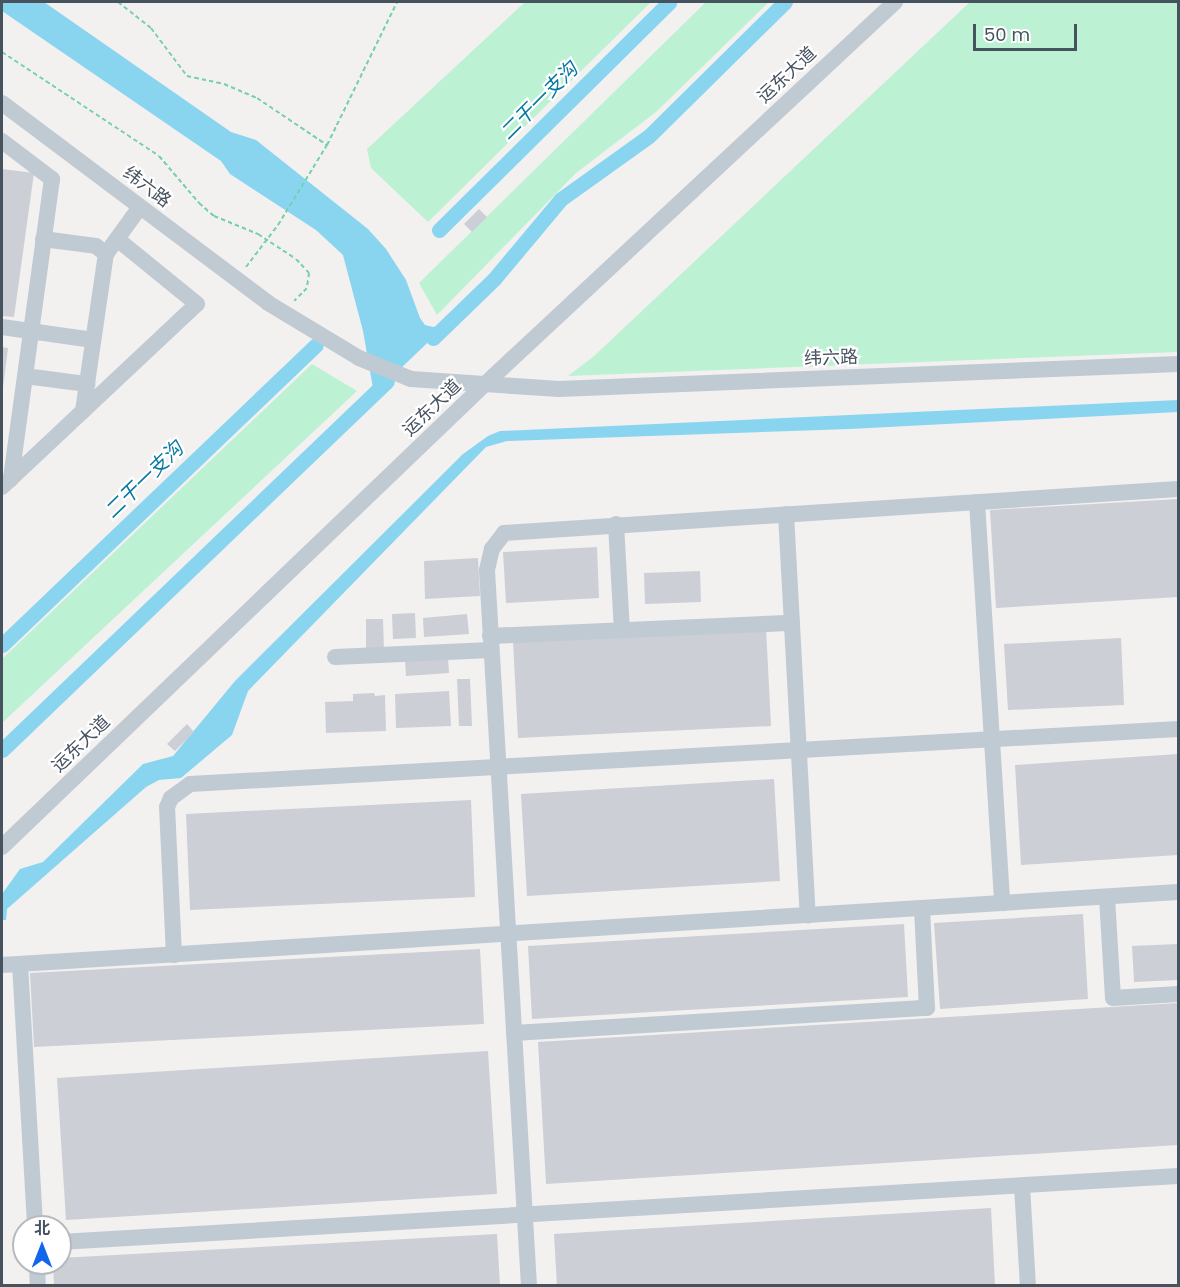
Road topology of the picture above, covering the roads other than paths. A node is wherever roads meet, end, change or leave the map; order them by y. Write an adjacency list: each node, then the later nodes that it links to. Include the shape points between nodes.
1 (895, 2): 14 (street, 运东大道)
2 (2, 103): 4 (street, 纬六路)
3 (2, 141): 5 (street, via 52,179)
4 (140, 207): 6 (street); 14 (street, 纬六路, via 273,306 383,369 411,379)
5 (43, 239): 7 (street, via 96,246); 9 (street)
6 (117, 239): 7 (street); 15 (street, via 197,304)
7 (106, 254): 10 (street)
8 (2, 327): 9 (street)
9 (31, 331): 10 (street); 12 (street)
10 (93, 340): 13 (street)
11 (1179, 364): 14 (street, 纬六路, via 560,389)
12 (25, 376): 13 (street); 16 (street)
13 (87, 384): 15 (street)
14 (484, 385): 29 (street, 运东大道)
15 (83, 411): 16 (street)
16 (6, 483)
17 (1179, 489): 18 (street)
18 (976, 502): 19 (street); 26 (street)
19 (786, 514): 20 (street); 21 (street)
20 (616, 524): 22 (street); 23 (street, via 504,533 492,549 487,570)
21 (792, 623): 22 (street); 27 (street)
22 (622, 630): 23 (street)
23 (491, 643): 24 (street); 28 (street)
24 (335, 657)
25 (1179, 729): 26 (street)
26 (992, 740): 27 (street); 32 (street)
27 (799, 751): 28 (street); 34 (street)
28 (498, 768): 35 (street); 36 (street, via 190,784 171,798 167,807)
29 (2, 847)
30 (1179, 892): 31 (street)
31 (1107, 897): 32 (street); 39 (street, via 1113,998)
32 (1002, 903): 33 (street)
33 (922, 908): 34 (street); 40 (street, via 927,1008)
34 (808, 915): 35 (street)
35 (508, 934): 36 (street); 40 (street)
36 (174, 955): 37 (street)
37 (20, 964): 38 (street); 44 (street)
38 (2, 965)
39 (1179, 994)
40 (514, 1033): 43 (street)
41 (1179, 1176): 42 (street)
42 (1022, 1186): 43 (street); 47 (street)
43 (524, 1213): 45 (street); 46 (street)
44 (34, 1215)
45 (72, 1241)
46 (529, 1286)
47 (1028, 1286)

